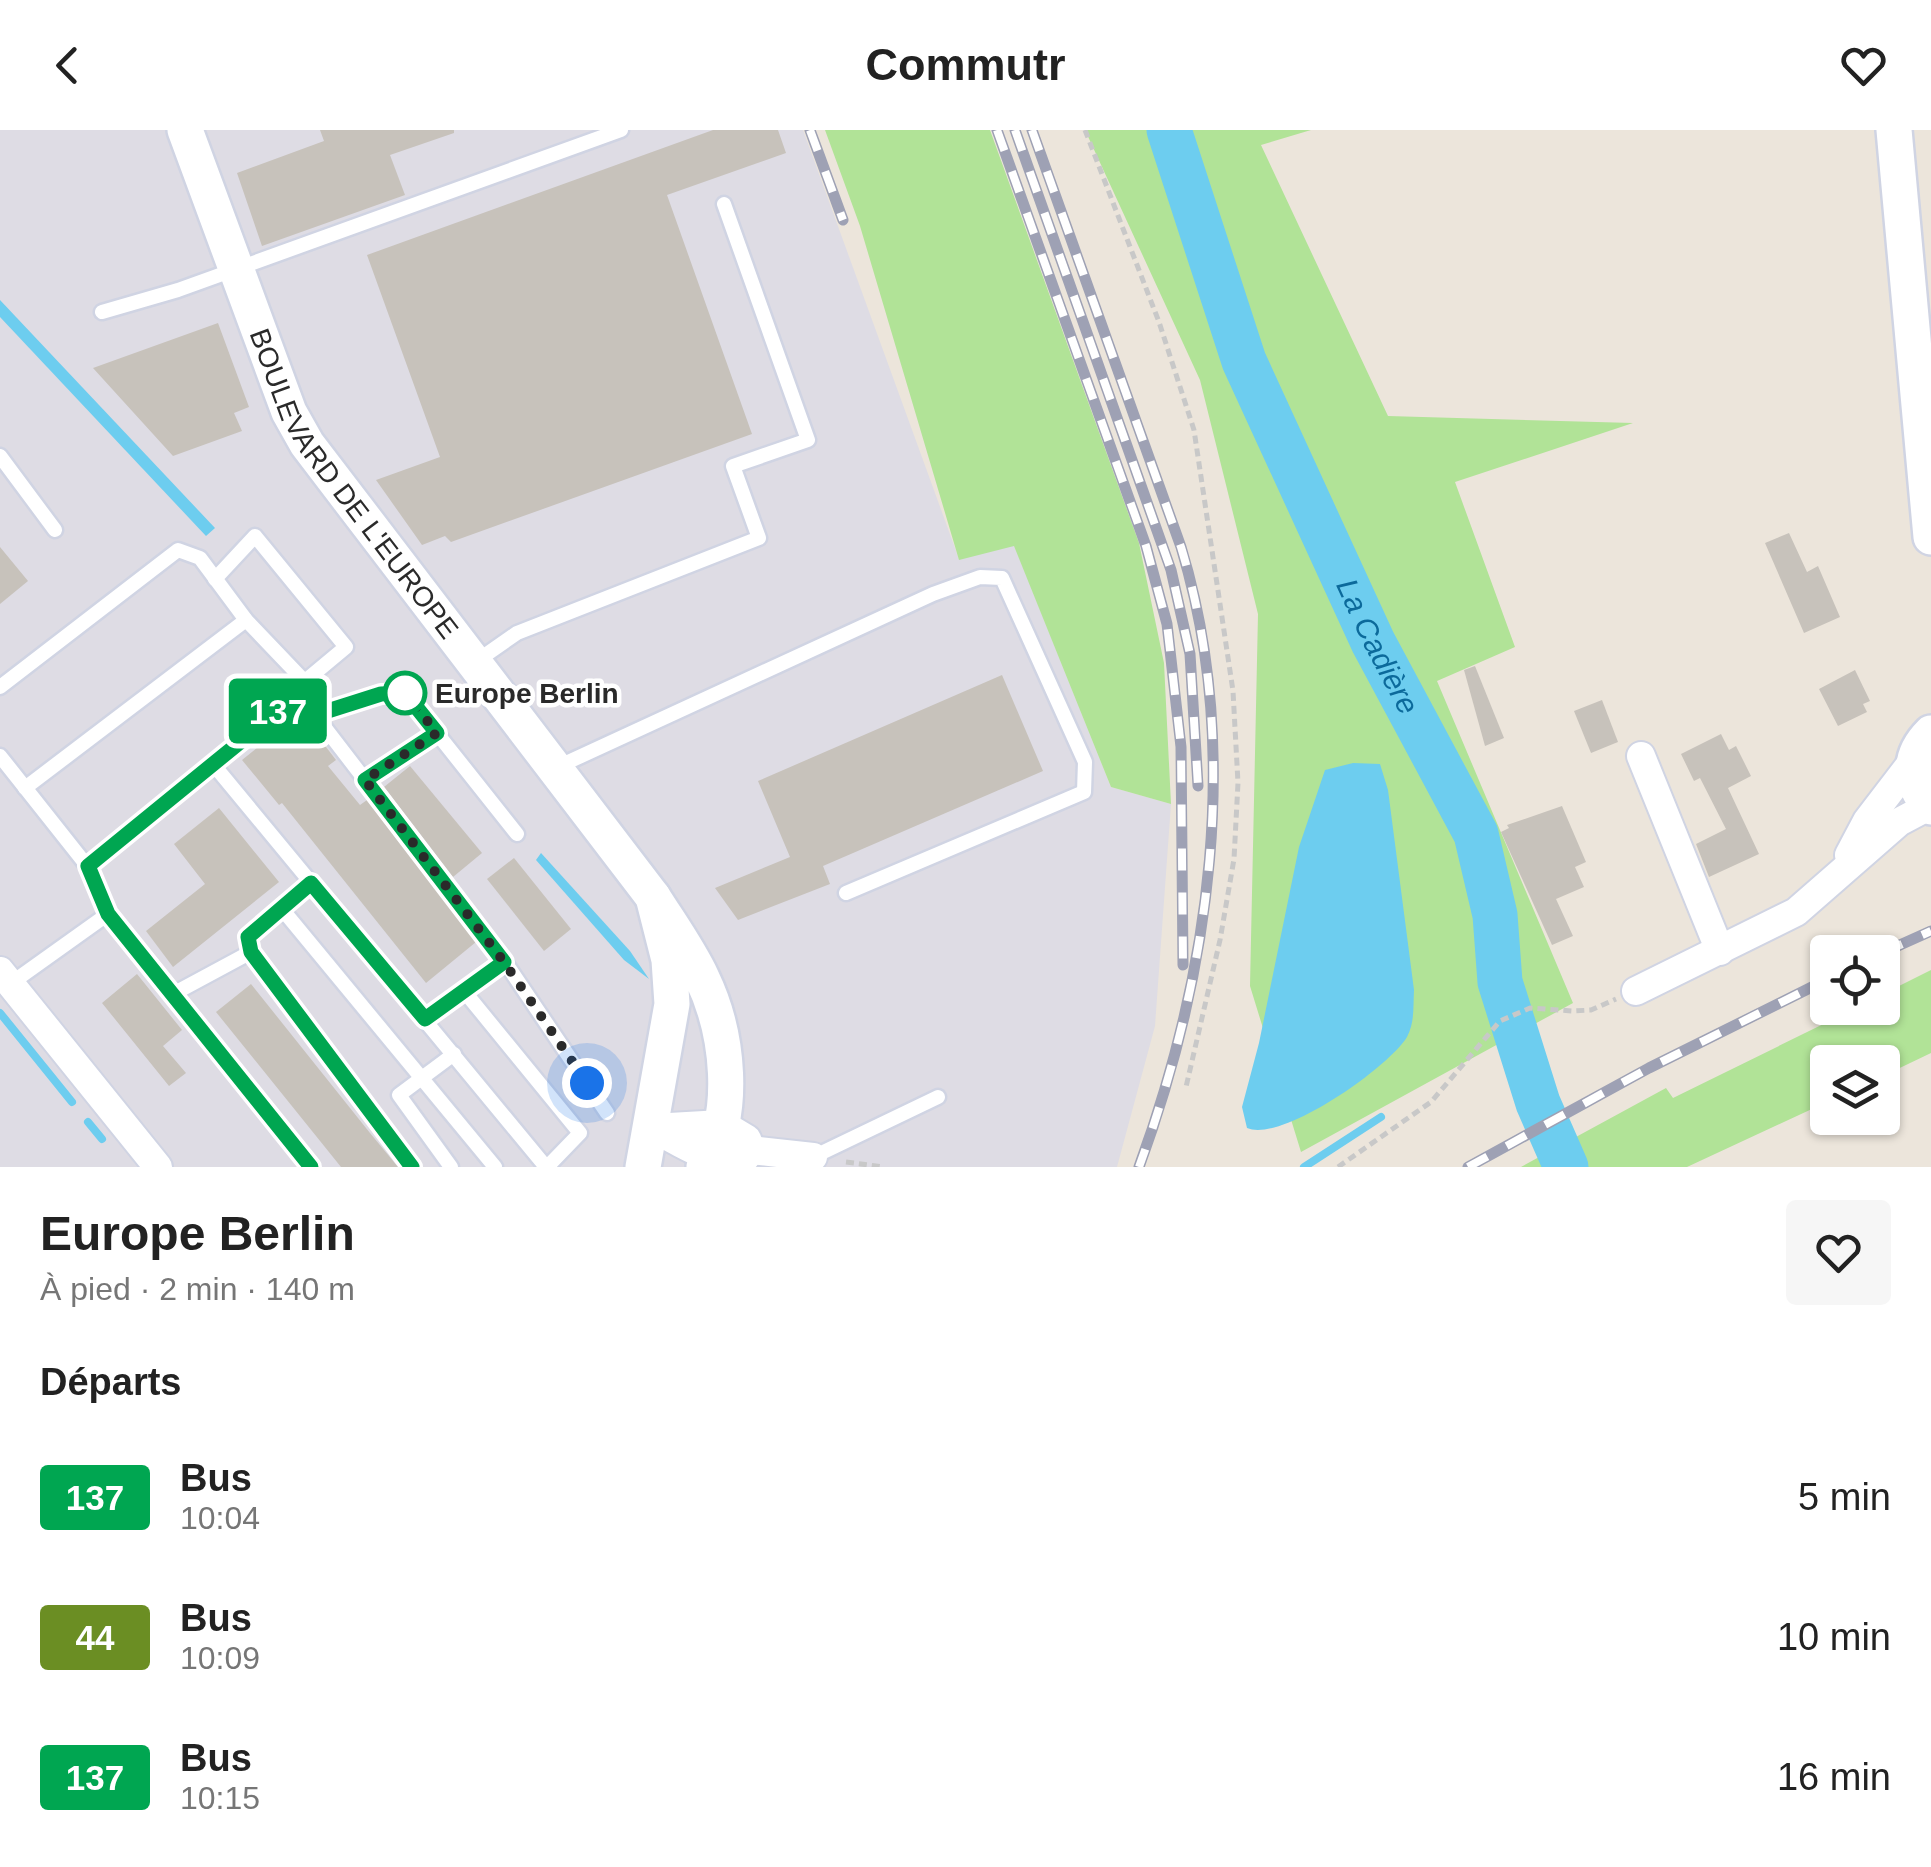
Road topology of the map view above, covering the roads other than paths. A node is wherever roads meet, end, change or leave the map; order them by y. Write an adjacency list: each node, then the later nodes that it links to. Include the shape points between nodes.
1 (185, 130): 6 (street, BOULEVARD DE L'EUROPE)
2 (621, 130): 6 (lane)
3 (1894, 130): 11 (street)
4 (1910, 130): 8 (street)
5 (724, 204): 14 (lane, via 808,440 733,466 759,538 517,633)
6 (236, 269): 7 (lane); 14 (street, BOULEVARD DE L'EUROPE, via 306,444)
7 (102, 312)
8 (1931, 361)
9 (0, 456): 10 (lane)
10 (56, 530)
11 (1931, 537)
12 (215, 579): 13 (lane); 15 (lane, via 200,558 178,550); 16 (lane, via 254,536 346,647)
13 (246, 620): 16 (lane); 25 (lane)
14 (473, 663): 23 (street, BOULEVARD DE L'EUROPE)
15 (0, 687)
16 (302, 688): 17 (lane); 22 (lane)
17 (315, 715): 18 (lane, via 405,693); 24 (lane)
18 (437, 733): 24 (lane); 27 (lane)
19 (1926, 739): 26 (street, via 1913,778); 29 (street)
20 (0, 756): 25 (lane)
21 (1642, 756): 35 (street)
22 (213, 764): 28 (lane); 30 (lane)
23 (554, 768): 31 (lane, via 933,594 980,576 1002,578 1085,762 1084,792); 32 (street, BOULEVARD DE L'EUROPE)
24 (365, 780): 37 (lane)
25 (25, 788): 28 (lane)
26 (1930, 806): 29 (street, via 1899,822)
27 (516, 834)
28 (88, 866): 34 (lane)
29 (1841, 870): 35 (street, via 1796,912)
30 (311, 883): 33 (lane); 42 (lane)
31 (846, 892)
32 (653, 898): 47 (street, BOULEVARD DE L'EUROPE, via 670,960 672,1004); 48 (street, BOULEVARD DE L'EUROPE, via 710,996 722,1052)
33 (282, 908): 36 (lane, via 248,937); 44 (lane)
34 (108, 914): 38 (lane); 41 (lane)
35 (1720, 951): 40 (street)
36 (251, 952): 41 (lane); 52 (lane)
37 (504, 962): 39 (lane); 46 (lane)
38 (5, 977): 50 (street)
39 (464, 991): 42 (lane); 55 (lane, via 580,1134)
40 (1636, 991)
41 (172, 994): 51 (lane)
42 (425, 1019): 43 (lane)
43 (454, 1054): 44 (lane); 55 (lane)
44 (423, 1077): 53 (lane, via 399,1096); 54 (lane)
45 (938, 1097): 49 (lane)
46 (608, 1114)
47 (652, 1128): 48 (street); 56 (street, BOULEVARD DE L'EUROPE)
48 (712, 1149): 49 (street, via 735,1160 750,1150)
49 (813, 1157)
50 (158, 1167)
51 (312, 1167)
52 (412, 1167)
53 (451, 1167)
54 (495, 1167)
55 (547, 1167)
56 (643, 1167)

